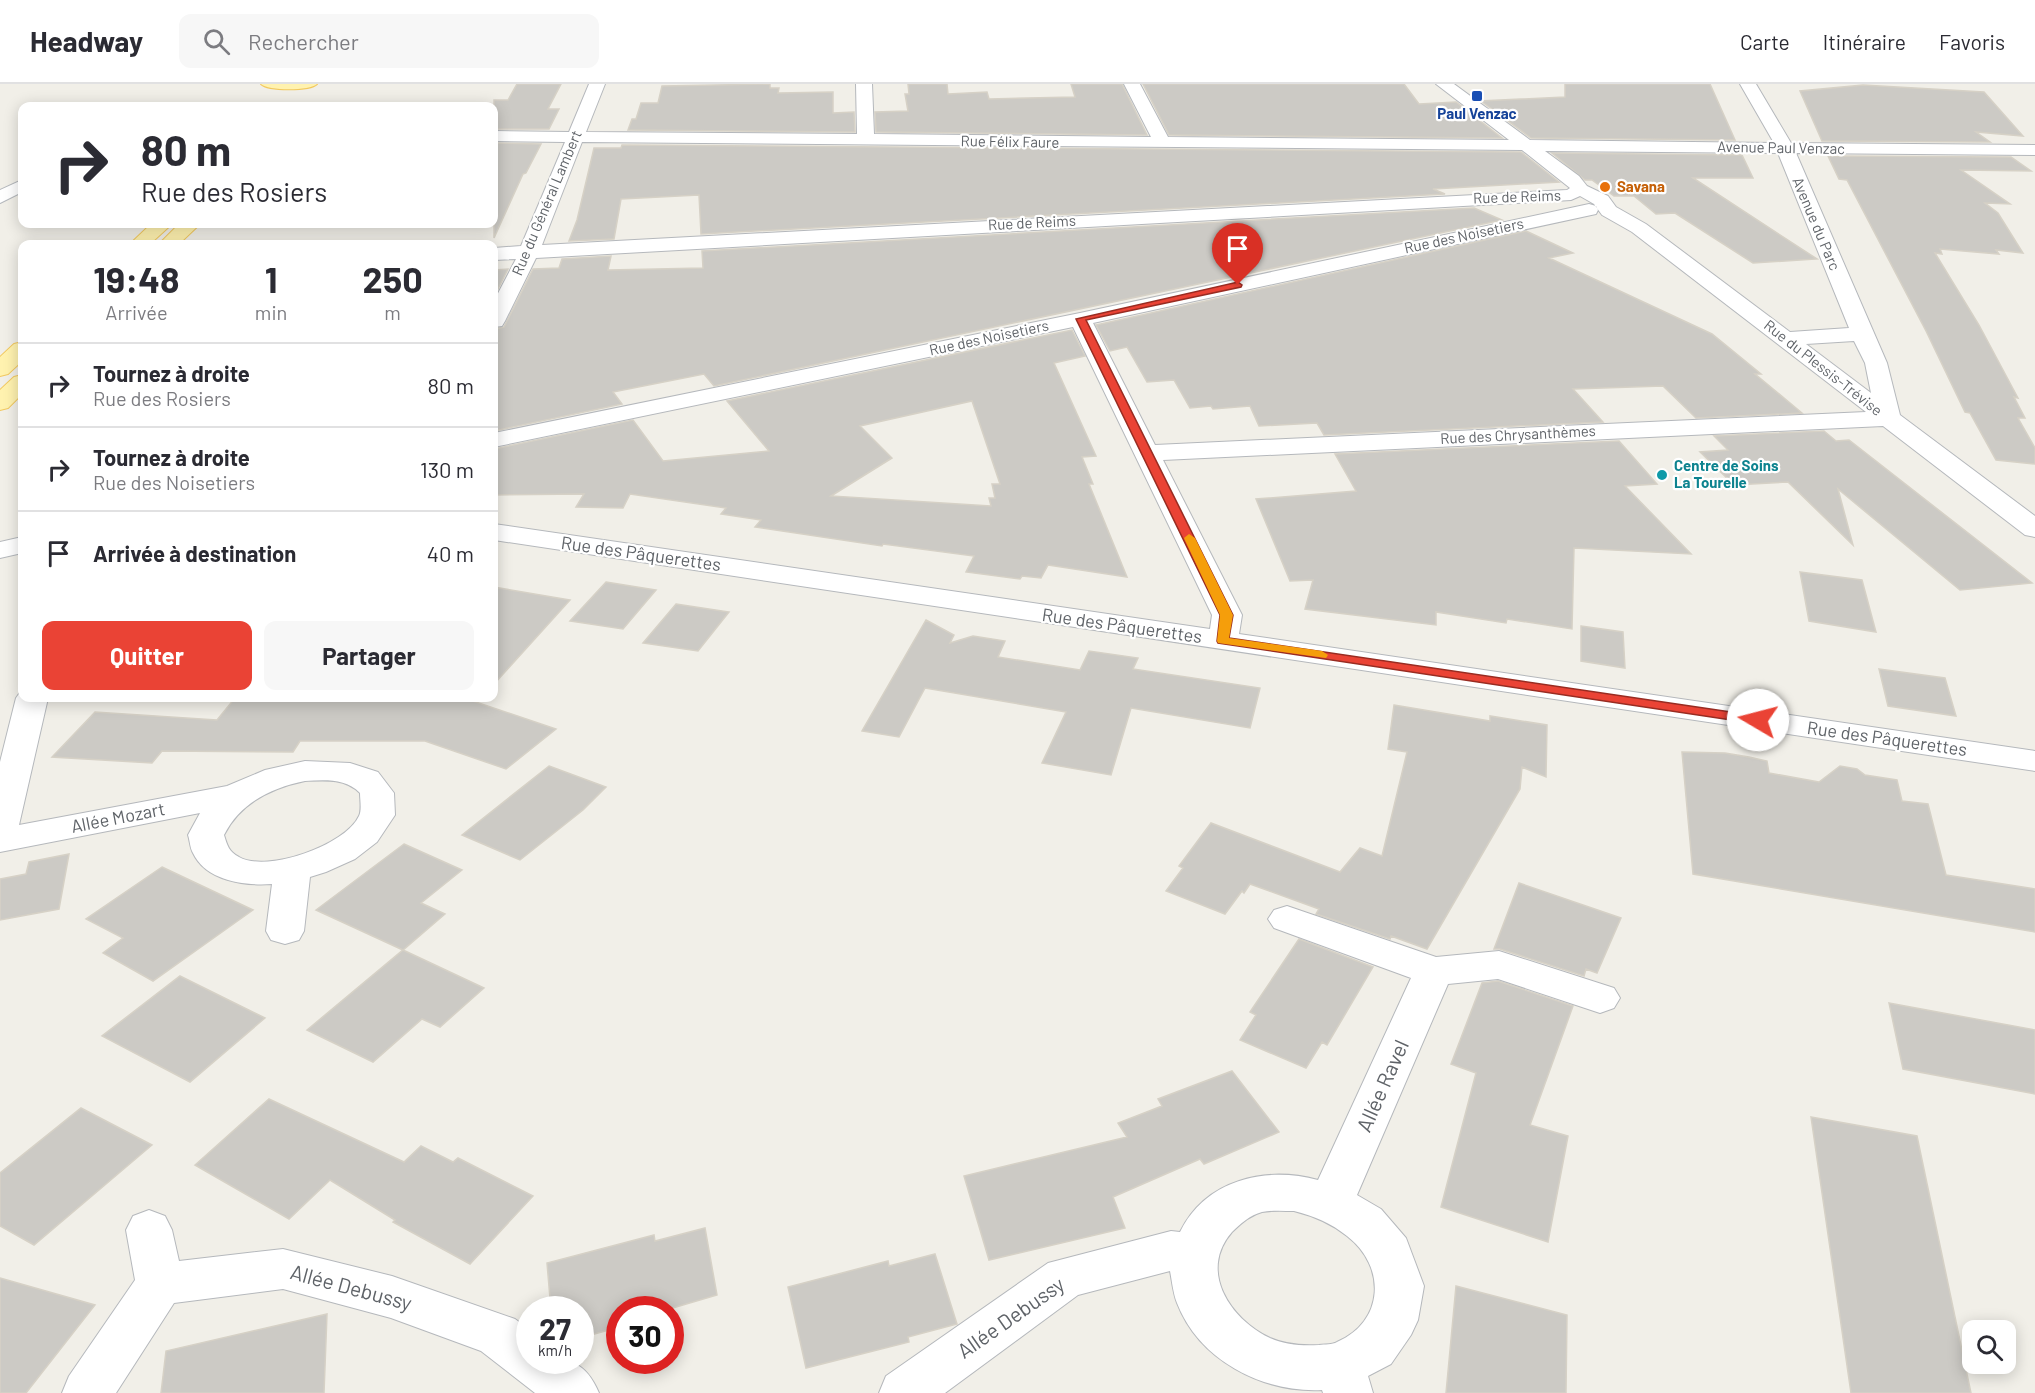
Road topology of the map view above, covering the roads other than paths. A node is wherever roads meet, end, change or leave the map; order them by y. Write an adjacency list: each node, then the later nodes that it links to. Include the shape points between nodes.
1 (597, 84): 9 (street, Rue du Général Lambert)
2 (864, 84): 10 (street)
3 (1132, 84): 11 (street)
4 (1444, 84): 12 (street, Rue du Plessis-Trévise)
5 (1748, 84): 13 (street, Avenue du Parc)
6 (278, 89): 7 (main road)
7 (310, 89)
8 (498, 136): 9 (street, Rue Félix Faure)
9 (576, 137): 10 (street, Rue Félix Faure); 24 (street, Rue du Général Lambert)
10 (866, 140): 11 (street, Rue Félix Faure)
11 (1163, 143): 12 (street, Rue Félix Faure)
12 (1526, 145): 13 (street, Avenue Paul Venzac); 18 (street, Rue du Plessis-Trévise, via 1574,180)
13 (1785, 148): 14 (street, Avenue Paul Venzac); 28 (street, Avenue du Parc)
14 (2035, 150)
15 (18, 187): 16 (street)
16 (0, 197)
17 (1505, 197): 18 (street, Rue de Reims); 19 (street); 24 (street, Rue de Reims)
18 (1587, 201): 19 (street, Rue des Noisetiers); 29 (street, Rue du Plessis-Trévise, via 1639,228)
19 (1542, 220): 27 (street, Rue des Noisetiers)
20 (157, 228): 22 (main road)
21 (186, 228): 23 (main road)
22 (144, 240)
23 (172, 240)
24 (529, 252): 25 (street, Rue de Reims); 26 (street, Rue du Général Lambert)
25 (498, 254)
26 (498, 313)
27 (1080, 319): 35 (street, Rue des Noisetiers); 36 (street)
28 (1862, 334): 29 (street); 34 (street, Avenue du Parc, via 1876,363)
29 (1787, 339): 34 (street, Rue du Plessis-Trévise)
30 (18, 353): 31 (main road)
31 (0, 369)
32 (18, 386): 33 (main road)
33 (0, 403)
34 (1889, 418): 36 (street, Rue des Chrysanthèmes); 37 (street, Rue du Plessis-Trévise)
35 (498, 439)
36 (1148, 453): 41 (street, via 1227,615)
37 (2035, 529)
38 (498, 533): 41 (street, Rue des Pâquerettes)
39 (18, 546): 40 (street)
40 (0, 550)
41 (1223, 641): 43 (street, Rue des Pâquerettes)
42 (31, 702): 45 (street)
43 (2035, 761)
44 (236, 795): 46 (street, Allée Mozart); 47 (street, Allée Mozart, via 216,815 206,836 212,854 229,868 258,874); 47 (street, Allée Mozart, via 264,780 328,768 356,774 374,786 381,803 374,823 355,843 327,860)
45 (0, 832)
46 (0, 840)
47 (292, 871): 49 (street)
48 (1287, 919): 50 (street)
49 (285, 931)
50 (1434, 971): 51 (street, via 1498,965); 52 (street, Allée Ravel)
51 (1600, 998)
52 (1331, 1202): 54 (street, via 1294,1192 1256,1194 1225,1209 1202,1234); 58 (street, via 1365,1223 1383,1244 1400,1286 1394,1320)
53 (149, 1230): 55 (street)
54 (1197, 1254): 58 (street, via 1193,1266 1200,1300 1222,1333 1257,1357); 61 (street, Allée Debussy, via 1171,1251 1065,1278)
55 (160, 1284): 56 (street, Allée Debussy, via 284,1269 392,1296 498,1335); 59 (street)
56 (516, 1349)
57 (549, 1374): 60 (street, Allée Debussy)
58 (1344, 1379)
59 (87, 1393)
60 (574, 1393)
61 (904, 1393)

